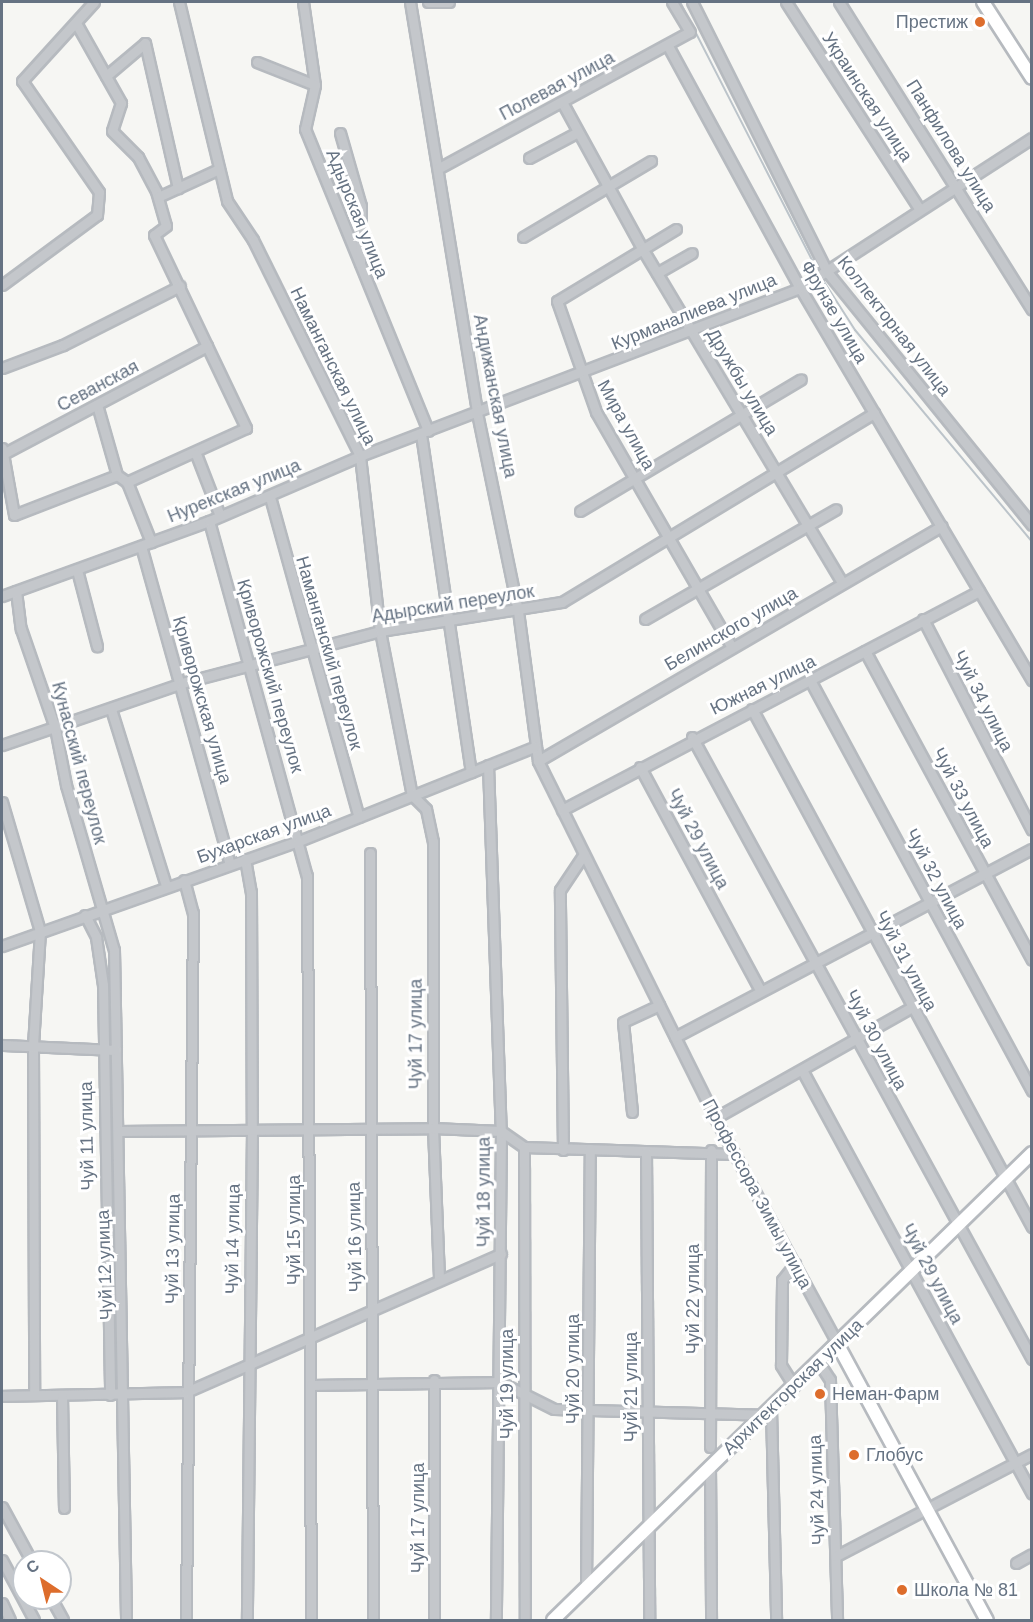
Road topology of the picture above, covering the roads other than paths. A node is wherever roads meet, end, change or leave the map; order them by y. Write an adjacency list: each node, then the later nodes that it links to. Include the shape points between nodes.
1 (94, 2): 12 (street)
2 (179, 2): 25 (street, Наманганская улица)
3 (303, 2): 17 (street, Адырская улица)
4 (410, 2): 24 (street, Андижанская улица)
5 (429, 2): 6 (street)
6 (449, 2)
7 (672, 2): 13 (street, Полевая улица, via 690,32)
8 (692, 2): 37 (street, Коллекторная улица)
9 (786, 2): 30 (street, Украинская улица)
10 (839, 2): 27 (street, Панфилова улица)
11 (983, 2): 16 (street)
12 (76, 23): 15 (street); 38 (street, via 22,81 99,192 98,215)
13 (668, 46): 18 (street, Полевая улица); 40 (street, Фрунзе улица)
14 (257, 62): 17 (street)
15 (106, 76): 28 (street, via 145,43); 29 (street, via 121,103 112,131 138,157)
16 (1032, 78)
17 (315, 85): 35 (street, Адырская улица, via 305,129)
18 (562, 102): 19 (street, Дружбы улица); 24 (street, Полевая улица)
19 (578, 132): 22 (street); 26 (street, Дружбы улица)
20 (340, 133): 35 (street, via 361,206)
21 (1032, 138): 27 (street, Курманалиева улица)
22 (529, 158)
23 (651, 160): 26 (street)
24 (439, 168): 48 (street, Андижанская улица)
25 (217, 170): 28 (street); 54 (street, Наманганская улица, via 227,201 253,240)
26 (608, 186): 32 (street); 33 (street, Дружбы улица)
27 (956, 187): 30 (street, Курманалиева улица); 41 (street, Панфилова улица)
28 (178, 188): 29 (street)
29 (158, 197): 39 (street, via 166,226 154,235)
30 (920, 210): 37 (street, Курманалиева улица)
31 (676, 229): 33 (street, Мира улица)
32 (523, 237)
33 (643, 250): 36 (street, Дружбы улица); 45 (street, Мира улица, via 557,301)
34 (692, 253): 36 (street)
35 (360, 266): 51 (street, Адырская улица)
36 (657, 273): 42 (street, Дружбы улица)
37 (828, 273): 40 (street, Курманалиева улица); 65 (street, Коллекторная улица)
38 (2, 285)
39 (180, 286): 43 (street); 44 (street, via 63,345)
40 (800, 288): 42 (street, Курманалиева улица); 49 (street, Фрунзе улица)
41 (1032, 310)
42 (694, 332): 45 (street, Курманалиева улица); 50 (street, Дружбы улица)
43 (207, 346): 47 (street, Севанская); 53 (street, via 246,428)
44 (2, 368)
45 (580, 375): 48 (street, Курманалиева улица); 57 (street, Мира улица)
46 (801, 380): 50 (street)
47 (98, 405): 52 (street, Севанская); 56 (street)
48 (477, 413): 51 (street, Нурекская улица); 76 (street, Андижанская улица, via 485,429)
49 (874, 413): 55 (street, Адырский переулок); 66 (street, Фрунзе улица)
50 (742, 414): 55 (street, Дружбы улица); 57 (street)
51 (424, 433): 54 (street, Нурекская улица); 79 (street, Адырская улица)
52 (2, 451): 56 (street, via 14,515)
53 (196, 454): 58 (street); 62 (street)
54 (360, 456): 59 (street, Нурекская улица); 80 (street, Наманганская улица)
55 (778, 474): 64 (street, Дружбы улица); 67 (street, Адырский переулок)
56 (117, 475): 58 (street)
57 (637, 479): 61 (street); 67 (street, Мира улица)
58 (127, 482): 68 (street)
59 (270, 497): 62 (street, Нурекская улица); 84 (street, Наманганский переулок)
60 (836, 509): 64 (street)
61 (580, 510)
62 (220, 516): 63 (street, Нурекская улица)
63 (209, 521): 68 (street, Нурекская улица); 85 (street, Криворожский переулок)
64 (808, 525): 71 (street, Дружбы улица); 72 (street)
65 (1032, 525)
66 (941, 526): 71 (street, Белинского улица); 74 (street, Фрунзе улица)
67 (672, 540): 72 (street, Мира улица); 76 (street, Адырский переулок, via 562,602)
68 (151, 542): 69 (street, Нурекская улица)
69 (141, 546): 70 (street, Нурекская улица); 88 (street, Криворожская улица)
70 (77, 570): 73 (street, Нурекская улица); 81 (street)
71 (842, 584): 82 (street, Белинского улица)
72 (698, 588): 77 (street); 82 (street, Мира улица)
73 (16, 591): 75 (street, Нурекская улица); 91 (street, Кунасский переулок, via 21,629)
74 (979, 591): 78 (street, Южная улица); 86 (street, Фрунзе улица)
75 (2, 596)
76 (518, 611): 79 (street, Адырский переулок); 94 (street, Андижанская улица)
77 (645, 619)
78 (923, 619): 83 (street, Южная улица); 103 (street, Чуй 34 улица)
79 (445, 622): 80 (street, Адырский переулок); 98 (street, Адырская улица)
80 (380, 631): 84 (street, Адырский переулок); 99 (street, Наманганская улица)
81 (97, 646)
82 (732, 648): 95 (street, Белинского улица)
83 (865, 651): 87 (street, Южная улица); 110 (street, Чуй 33 улица)
84 (310, 652): 85 (street, Адырский переулок); 102 (street, Наманганский переулок)
85 (250, 665): 88 (street, Адырский переулок); 104 (street, Криворожский переулок)
86 (1032, 681)
87 (811, 682): 90 (street, Южная улица); 113 (street, Чуй 32 улица)
88 (182, 683): 89 (street, Адырский переулок); 109 (street, Криворожская улица)
89 (111, 709): 91 (street, Адырский переулок); 112 (street)
90 (752, 710): 92 (street, Южная улица); 117 (street, Чуй 31 улица)
91 (55, 729): 93 (street, Адырский переулок); 114 (street, Кунасский переулок, via 66,785)
92 (692, 737): 97 (street, Южная улица); 120 (street, Чуй 30 улица)
93 (2, 745)
94 (536, 746): 95 (street, Андижанская улица); 96 (street, Бухарская улица)
95 (538, 761): 101 (street, Профессора Зимы улица)
96 (488, 765): 98 (street, Бухарская улица); 138 (street, Чуй 18 улица)
97 (640, 767): 101 (street, Южная улица); 121 (street, Чуй 29 улица)
98 (471, 772): 99 (street, Бухарская улица)
99 (412, 795): 102 (street, Бухарская улица); 134 (street, Чуй 17 улица, via 426,809 433,842)
100 (2, 802): 116 (street)
101 (562, 810): 107 (street, Профессора Зимы улица)
102 (358, 817): 104 (street, Бухарская улица)
103 (1032, 830)
104 (299, 841): 108 (street, Бухарская улица); 139 (street, Чуй 15 улица, via 307,876)
105 (1032, 849): 110 (street)
106 (370, 853): 137 (street, Чуй 16 улица)
107 (584, 854): 122 (street, Профессора Зимы улица); 143 (street, via 560,890)
108 (245, 859): 109 (street, Бухарская улица); 135 (street, Чуй 14 улица, via 251,892)
109 (230, 864): 111 (street, Бухарская улица)
110 (984, 871): 113 (street); 119 (street, Чуй 33 улица)
111 (184, 880): 112 (street, Бухарская улица); 140 (street, Чуй 13 улица, via 194,913)
112 (166, 886): 114 (street, Бухарская улица)
113 (928, 900): 117 (street); 131 (street, Чуй 32 улица)
114 (103, 909): 115 (street, Бухарская улица); 129 (street, Чуй 12 улица, via 114,950)
115 (85, 915): 116 (street, Бухарская улица); 128 (street, Чуй 11 улица, via 96,938 103,985)
116 (40, 931): 118 (street, Бухарская улица); 127 (street)
117 (871, 931): 120 (street); 123 (street, Чуй 31 улица)
118 (2, 946)
119 (1032, 960)
120 (815, 961): 121 (street); 125 (street, Чуй 30 улица)
121 (760, 990): 124 (street)
122 (659, 1005): 124 (street, Профессора Зимы улица); 132 (street, via 623,1022)
123 (912, 1007): 125 (street); 148 (street, Чуй 31 улица)
124 (675, 1037): 133 (street, Профессора Зимы улица)
125 (856, 1037): 130 (street); 149 (street, Чуй 30 улица)
126 (2, 1045): 127 (street)
127 (33, 1047): 128 (street); 168 (street)
128 (101, 1049): 129 (street); 169 (street, Чуй 11 улица)
129 (116, 1050): 136 (street, Чуй 12 улица)
130 (802, 1070): 133 (street); 153 (street, Чуй 29 улица)
131 (1032, 1091)
132 (632, 1112)
133 (715, 1118): 147 (street, Профессора Зимы улица)
134 (433, 1128): 137 (street); 138 (street); 154 (street, Чуй 17 улица)
135 (252, 1130): 139 (street); 140 (street); 160 (street, Чуй 14 улица)
136 (118, 1131): 140 (street); 170 (street, Чуй 12 улица)
137 (369, 1131): 139 (street); 155 (street, Чуй 16 улица)
138 (501, 1131): 141 (street); 151 (street, Чуй 18 улица)
139 (310, 1132): 156 (street, Чуй 15 улица)
140 (192, 1133): 167 (street, Чуй 13 улица)
141 (524, 1147): 143 (street); 166 (street, Чуй 19 улица)
142 (590, 1149): 143 (street); 145 (street); 173 (street, Чуй 20 улица)
143 (563, 1150)
144 (711, 1150): 145 (street); 147 (street); 175 (street, Чуй 22 улица)
145 (646, 1152): 174 (street, Чуй 21 улица)
146 (1032, 1153): 148 (street, Архитекторская улица)
147 (734, 1154): 152 (street, Профессора Зимы улица)
148 (1005, 1179): 149 (street, Архитекторская улица); 150 (street, Чуй 31 улица)
149 (960, 1224): 153 (street, Архитекторская улица); 158 (street, Чуй 30 улица)
150 (1032, 1227)
151 (501, 1254): 154 (street); 162 (street, Чуй 18 улица)
152 (795, 1264): 157 (street, Профессора Зимы улица); 165 (street, via 782,1280 781,1365)
153 (912, 1272): 157 (street, Архитекторская улица); 179 (street, Чуй 29 улица)
154 (439, 1279): 155 (street)
155 (373, 1311): 156 (street); 163 (street, Чуй 16 улица)
156 (312, 1335): 160 (street); 164 (street, Чуй 15 улица)
157 (838, 1345): 159 (street, Архитекторская улица); 184 (street, Профессора Зимы улица)
158 (1032, 1359)
159 (819, 1363): 165 (street, Архитекторская улица); 188 (street, Чуй 24 улица, via 830,1380)
160 (247, 1366): 167 (street); 197 (street, Чуй 14 улица)
161 (434, 1380): 162 (street); 163 (street); 200 (street, Чуй 17 улица)
162 (500, 1382): 166 (street); 201 (street, Чуй 18 улица)
163 (372, 1384): 164 (street); 199 (street, Чуй 16 улица)
164 (311, 1385): 198 (street, Чуй 15 улица)
165 (794, 1386): 176 (street, Архитекторская улица)
166 (523, 1391): 173 (street, via 554,1409); 202 (street, Чуй 19 улица)
167 (186, 1392): 170 (street); 196 (street, Чуй 13 улица)
168 (34, 1395): 171 (street); 172 (street)
169 (110, 1395): 170 (street); 172 (street)
170 (125, 1395): 195 (street, Чуй 12 улица)
171 (2, 1396)
172 (62, 1396): 183 (street)
173 (590, 1410): 174 (street); 191 (street, Чуй 20 улица)
174 (648, 1410): 175 (street); 185 (street, Чуй 21 улица)
175 (711, 1411): 176 (street); 177 (street, Чуй 22 улица)
176 (767, 1412): 180 (street, Архитекторская улица); 206 (street)
177 (710, 1447)
178 (1032, 1454): 179 (street)
179 (1015, 1462): 181 (street, Чуй 29 улица); 184 (street)
180 (710, 1466): 185 (street, Архитекторская улица); 205 (street)
181 (1032, 1494)
182 (2, 1507): 186 (street)
183 (64, 1508)
184 (928, 1509): 188 (street); 208 (street, Профессора Зимы улица)
185 (648, 1525): 191 (street, Архитекторская улица); 204 (street, Чуй 21 улица)
186 (25, 1550)
187 (1032, 1554): 190 (street)
188 (836, 1556): 207 (street, Чуй 24 улица)
189 (2, 1560): 194 (street)
190 (1016, 1563)
191 (586, 1588): 203 (street, Архитекторская улица)
192 (2, 1603): 193 (street)
193 (10, 1620)
194 (34, 1620)
195 (126, 1620)
196 (186, 1620)
197 (247, 1620)
198 (311, 1620)
199 (373, 1620)
200 (434, 1620)
201 (496, 1620)
202 (525, 1620)
203 (553, 1620)
204 (649, 1620)
205 (711, 1620)
206 (776, 1620)
207 (837, 1620)
208 (987, 1620)

